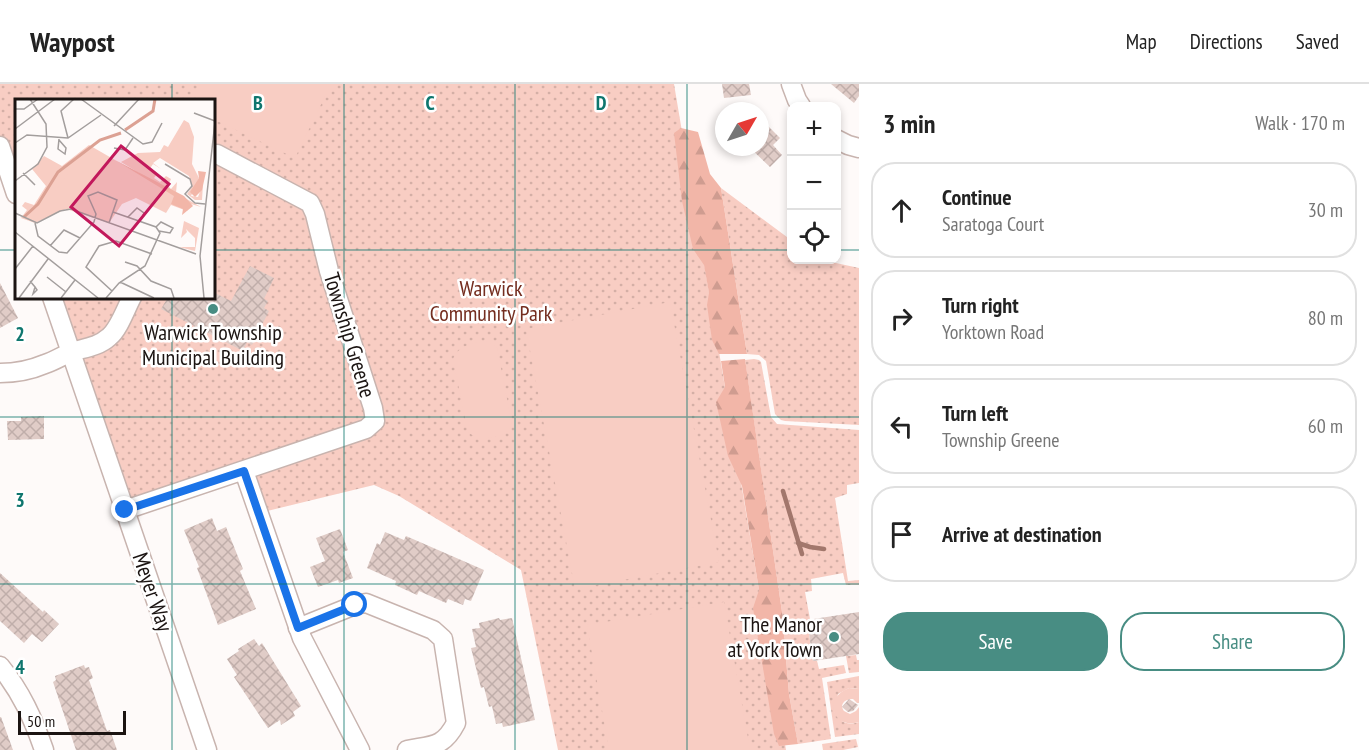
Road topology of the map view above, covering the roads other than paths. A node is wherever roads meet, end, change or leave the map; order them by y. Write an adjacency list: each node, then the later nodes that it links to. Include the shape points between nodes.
1 (791, 84): 2 (street)
2 (798, 102)
3 (841, 141): 5 (street)
4 (0, 146): 7 (street)
5 (859, 148)
6 (214, 154): 12 (street, Township Greene, via 310,203 375,421 366,429)
7 (15, 191)
8 (52, 298): 10 (street, Meyer Way)
9 (132, 298): 10 (street, via 110,337 95,346)
10 (71, 352): 11 (street, via 30,369); 13 (street, Meyer Way)
11 (0, 373)
12 (244, 471): 13 (street, Township Greene); 14 (street)
13 (125, 510): 17 (street, Meyer Way)
14 (300, 633): 18 (street); 19 (street, via 366,603 433,630 443,639 456,723 439,743)
15 (0, 666): 16 (street, via 19,692)
16 (44, 750)
17 (207, 750)
18 (360, 750)
19 (407, 750)

